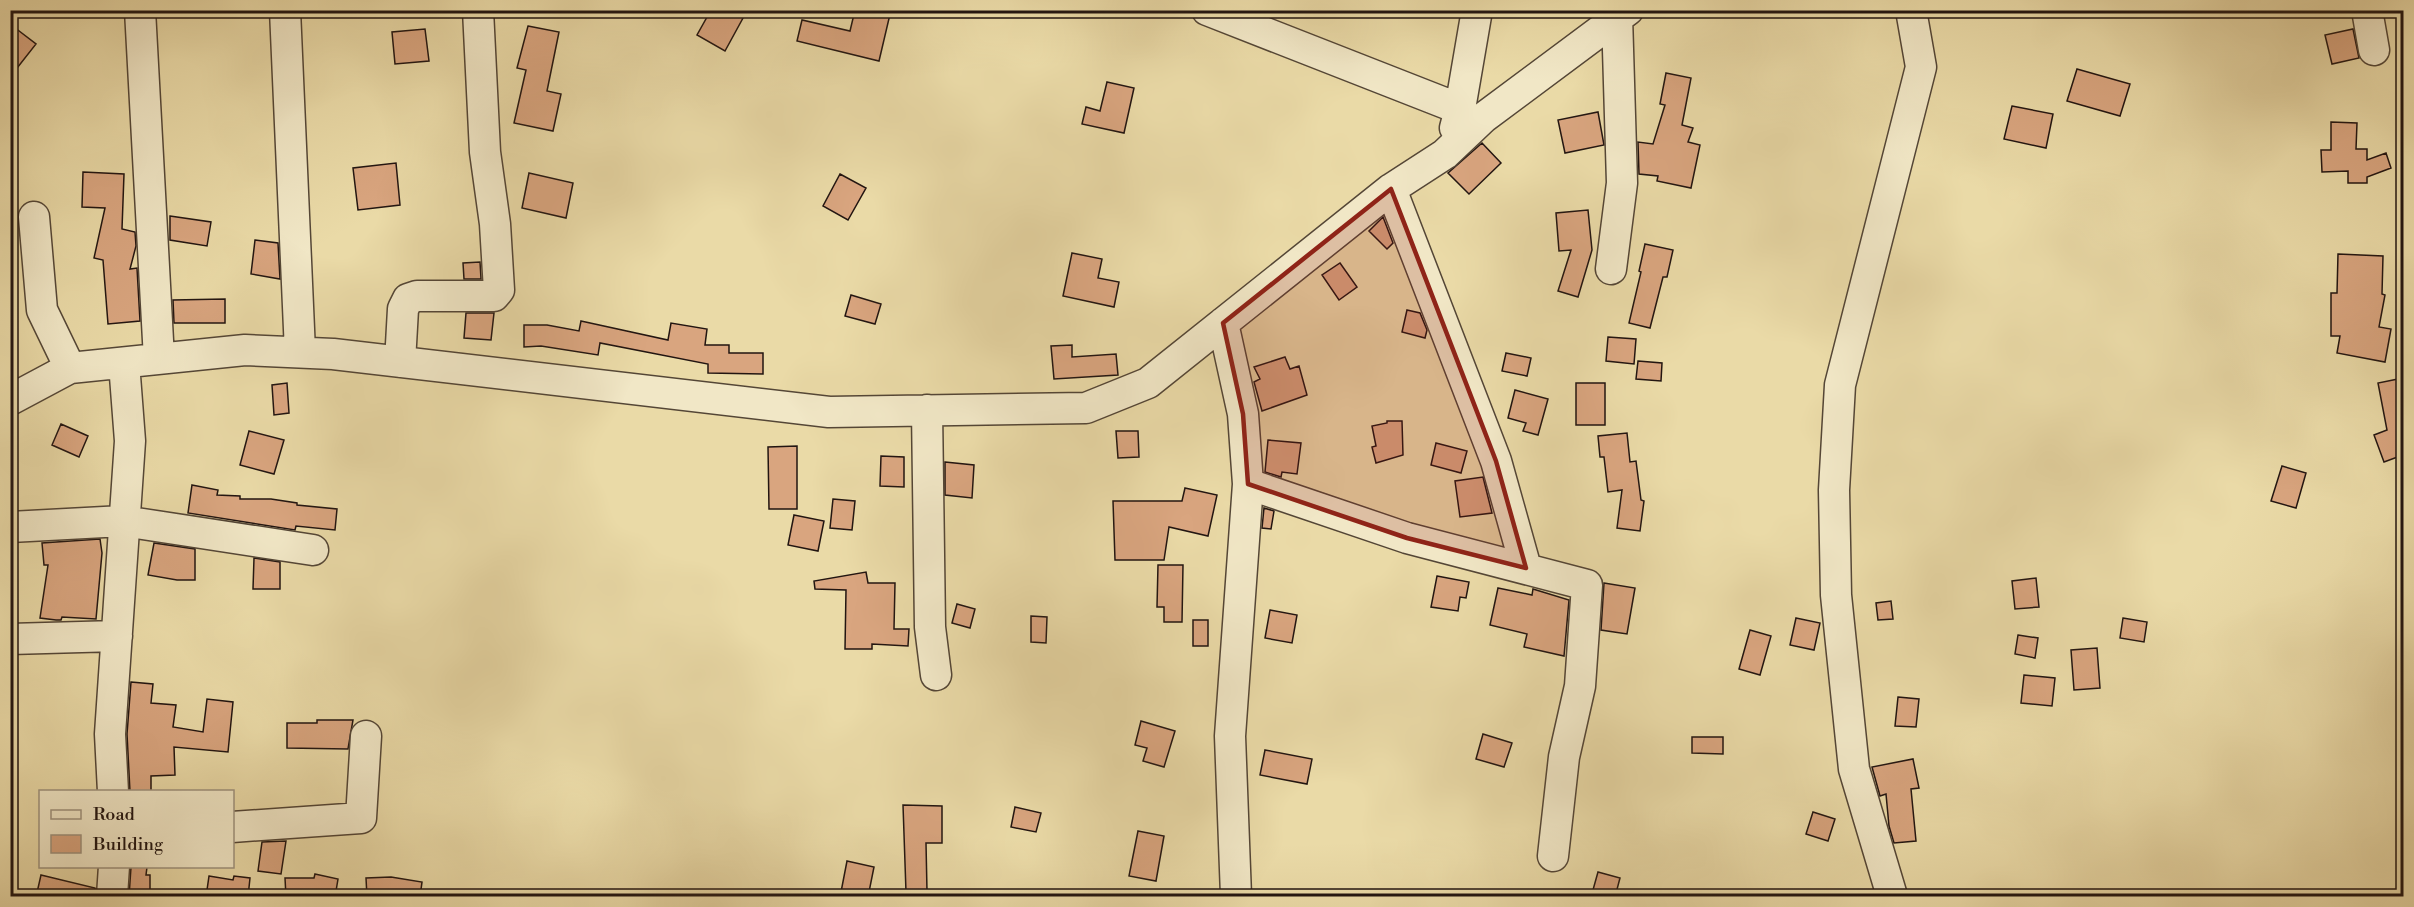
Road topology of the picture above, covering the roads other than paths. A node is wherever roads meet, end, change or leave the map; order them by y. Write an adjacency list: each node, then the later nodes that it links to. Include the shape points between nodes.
1 (140, 10): 17 (street)
2 (285, 10): 16 (street)
3 (478, 10): 18 (street, via 485,152 499,290 494,296 408,299 403,309)
4 (1207, 10): 10 (street)
5 (1477, 10): 10 (street)
6 (1911, 10): 38 (street, via 1921,67 1840,385 1833,490 1836,595 1854,769)
7 (2367, 10): 9 (street)
8 (1623, 14): 11 (street, via 1484,118); 14 (street, via 1622,183)
9 (2374, 50)
10 (1460, 109): 11 (street)
11 (1445, 154): 12 (street)
12 (1391, 189): 15 (street); 27 (street, via 1496,461)
13 (34, 217): 20 (street, via 42,310)
14 (1611, 269)
15 (1223, 323): 22 (street, via 1148,383 1086,408); 23 (street, via 1243,414)
16 (300, 352): 17 (street, via 245,350); 18 (street)
17 (159, 359): 19 (street)
18 (400, 362): 22 (street, via 829,412)
19 (124, 363): 20 (street); 24 (street, via 130,441)
20 (70, 368): 21 (street)
21 (10, 400)
22 (927, 410): 30 (street, via 930,627)
23 (1248, 484): 27 (street, via 1407,538); 37 (street, via 1230,736)
24 (123, 521): 25 (street); 26 (street); 28 (street)
25 (10, 526)
26 (313, 550)
27 (1526, 568): 34 (street, via 1587,585 1580,686 1564,757)
28 (117, 636): 29 (street); 32 (street, via 110,734)
29 (10, 639)
30 (936, 675)
31 (366, 736): 33 (street, via 361,818)
32 (113, 790)
33 (234, 827)
34 (1553, 856)
35 (114, 868): 36 (street)
36 (112, 897)
37 (1236, 897)
38 (1892, 897)

